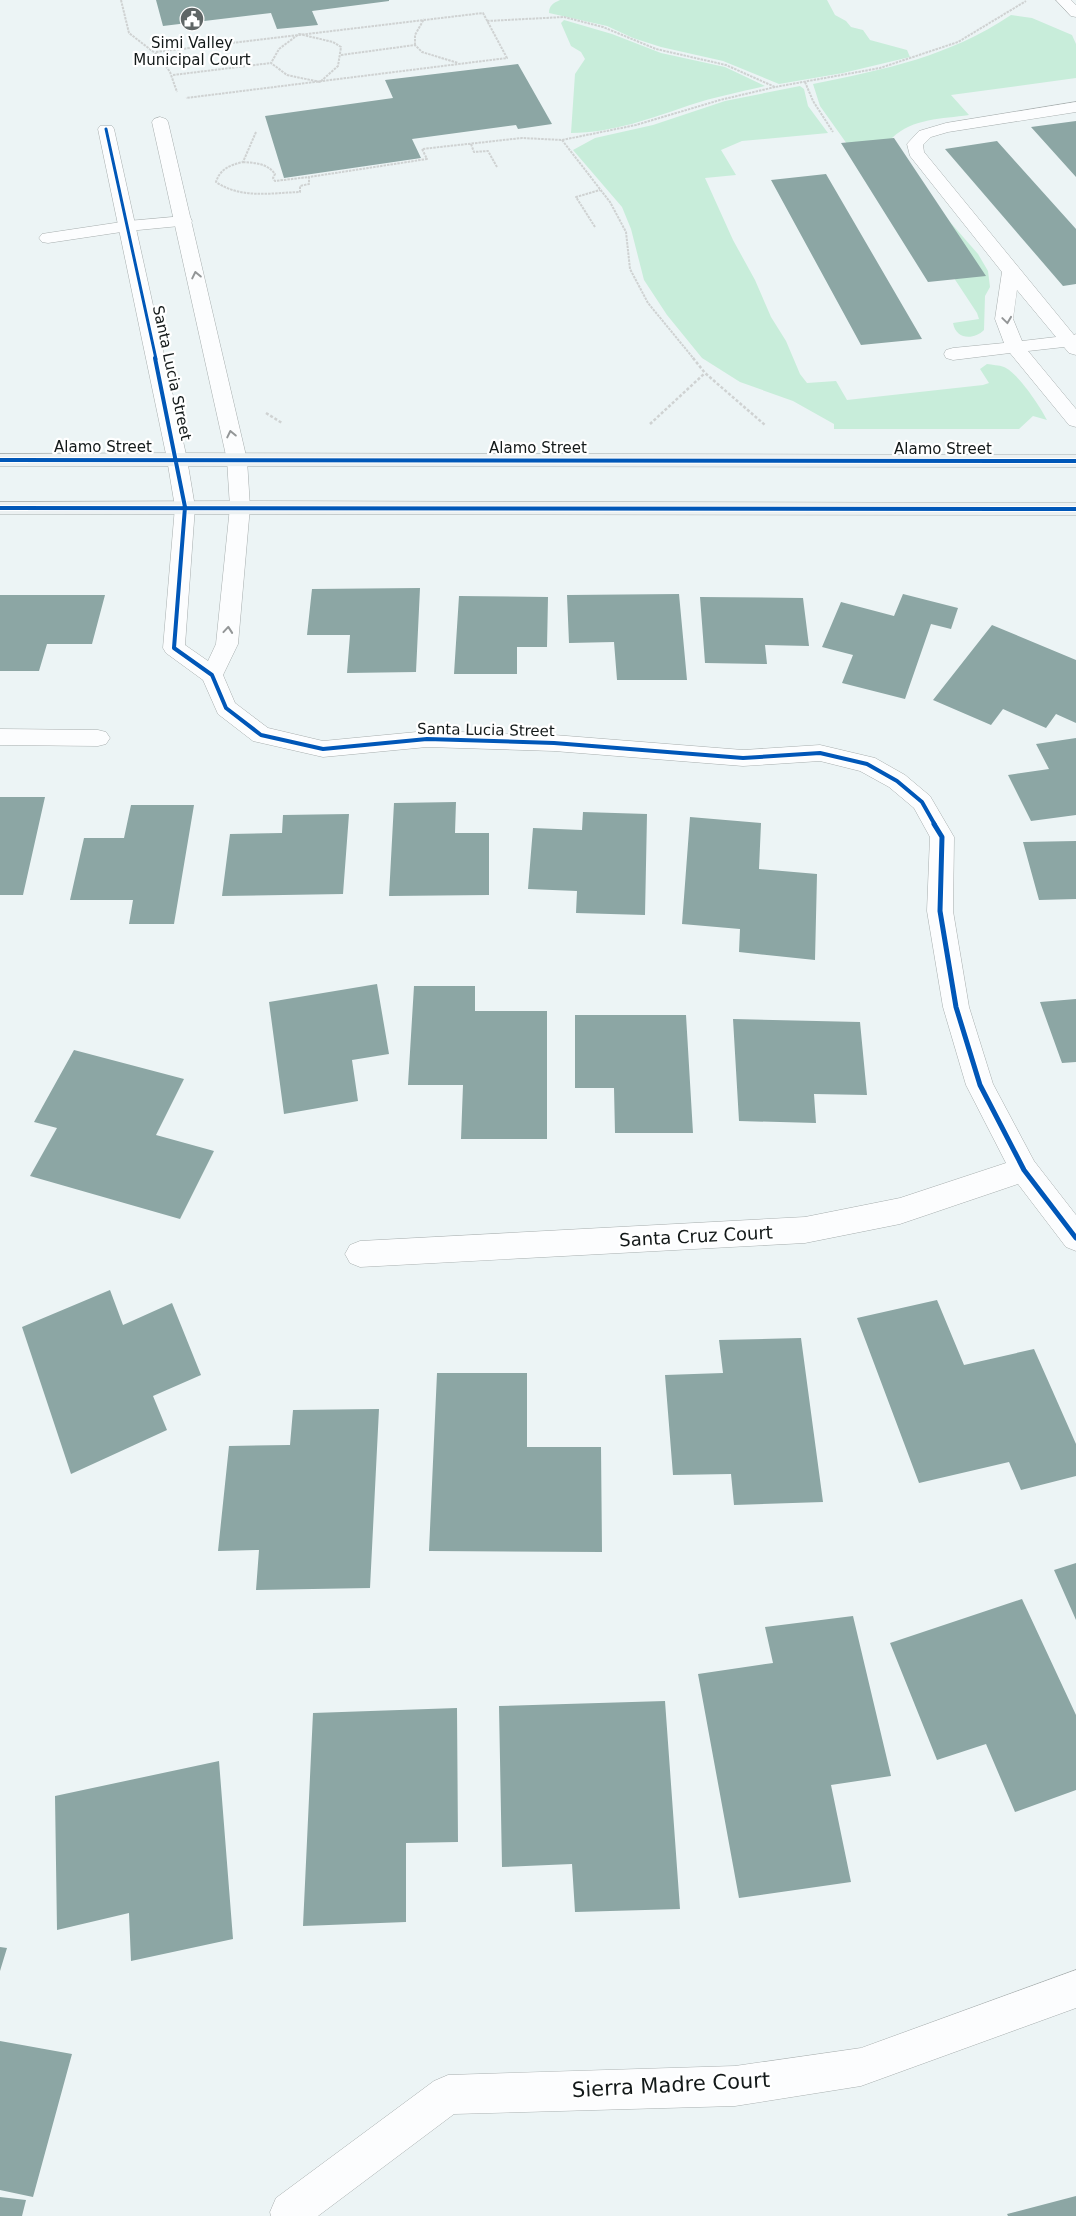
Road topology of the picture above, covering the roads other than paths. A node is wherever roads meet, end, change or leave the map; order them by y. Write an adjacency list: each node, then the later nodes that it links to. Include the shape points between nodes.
1 (1063, 0): 2 (street)
2 (1076, 13)
3 (1076, 107): 9 (street, via 946,128 925,134 915,144 916,153)
4 (160, 122): 6 (street)
5 (106, 129): 7 (street, Santa Lucia Street)
6 (184, 221): 7 (street); 16 (street, one-way to 6)
7 (128, 226): 8 (street); 14 (street, Santa Lucia Street)
8 (48, 238)
9 (1011, 272): 10 (street); 11 (street, one-way to 11, via 1004,319)
10 (1074, 344): 11 (street)
11 (1015, 347): 12 (street); 13 (street)
12 (952, 354)
13 (1076, 421)
14 (177, 459): 15 (main road, Alamo Street); 16 (main road, Alamo Street); 18 (street, Santa Lucia Street)
15 (0, 460)
16 (237, 460): 17 (main road, Alamo Street); 19 (street)
17 (1076, 461)
18 (185, 507): 19 (main road); 20 (main road); 22 (street, Santa Lucia Street, via 174,648)
19 (240, 507): 21 (main road); 22 (street, one-way to 19, via 227,644)
20 (0, 508)
21 (1076, 509)
22 (212, 676): 25 (street, Santa Lucia Street, via 226,708 261,736 323,750 427,739 554,743 743,758 820,753 867,764 884,773 922,802 942,837 940,911 956,1007 980,1086)
23 (0, 738): 24 (street)
24 (98, 738)
25 (1024, 1170): 26 (street, Santa Lucia Street); 27 (street, Santa Cruz Court, via 900,1211 805,1230)
26 (1076, 1238)
27 (360, 1254)
28 (1076, 1990): 29 (street, Sierra Madre Court, via 861,2067 735,2086 448,2095)
29 (290, 2212)

